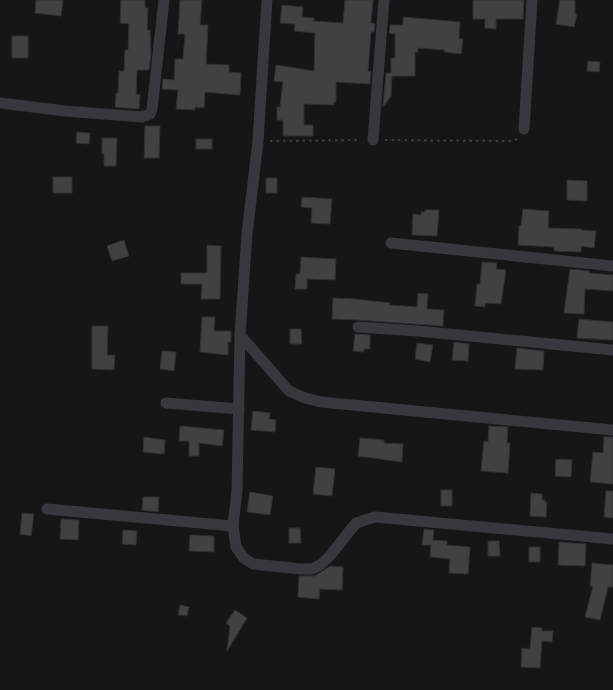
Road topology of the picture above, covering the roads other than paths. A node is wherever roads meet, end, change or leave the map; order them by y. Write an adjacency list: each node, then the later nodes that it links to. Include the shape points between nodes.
1 (164, 0): 5 (street, via 152,109 147,115 65,111)
2 (267, 0): 11 (street)
3 (384, 0): 7 (street)
4 (532, 0): 6 (street)
5 (0, 102)
6 (524, 129)
7 (374, 140)
8 (391, 243): 9 (street)
9 (613, 266)
10 (358, 327): 12 (street)
11 (240, 336): 14 (street); 15 (street, via 289,391 305,398)
12 (613, 350)
13 (166, 403): 14 (street)
14 (240, 409): 17 (street)
15 (613, 430)
16 (47, 509): 17 (street)
17 (233, 526): 18 (street, via 236,547 249,562 301,570 320,566 356,523 375,517)
18 (613, 539)

